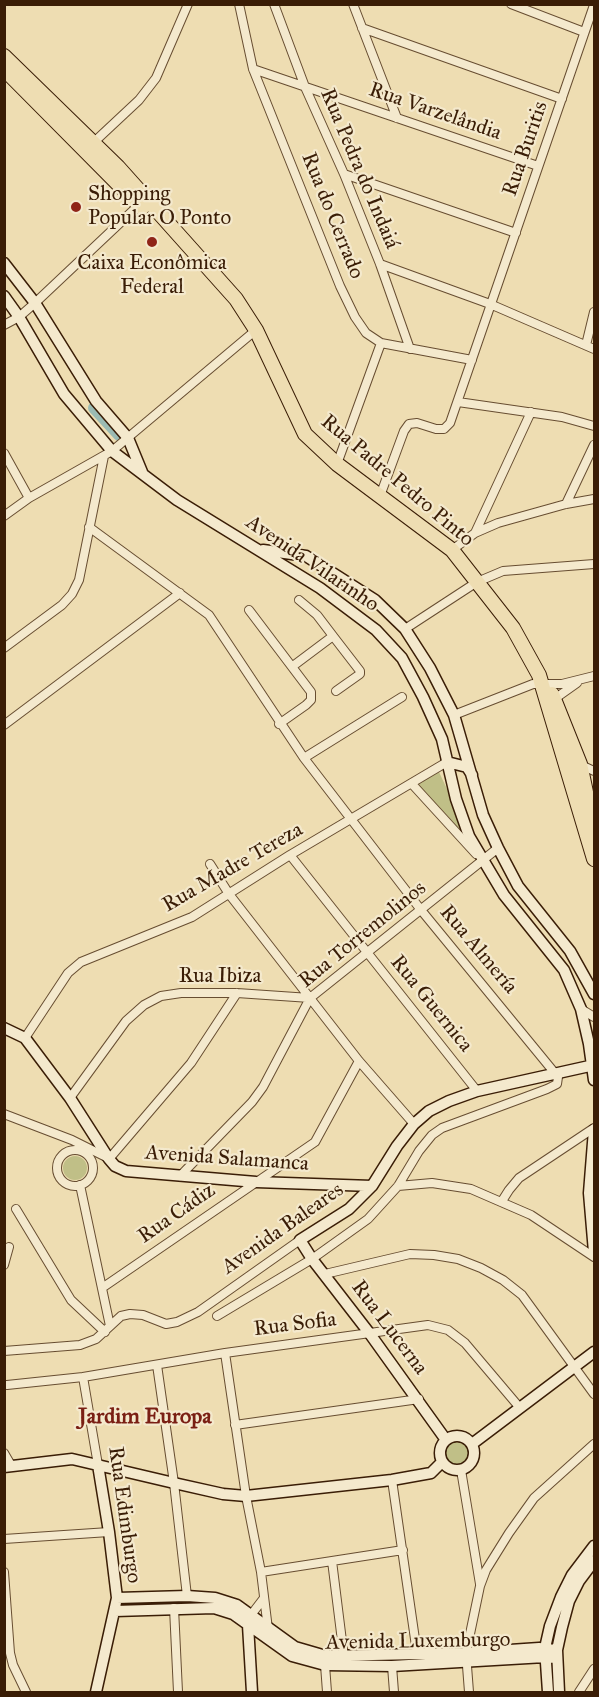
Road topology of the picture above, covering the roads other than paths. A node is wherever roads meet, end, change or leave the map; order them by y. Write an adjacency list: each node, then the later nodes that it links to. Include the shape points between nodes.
1 (188, 4): 15 (street, via 156,78 139,100)
2 (239, 4): 11 (street, Rua do Cerrado)
3 (274, 4): 12 (street, Rua Pedra do Indaiá)
4 (353, 4): 7 (street)
5 (511, 4): 8 (street)
6 (594, 5): 8 (street, Rua Buritis)
7 (362, 28): 13 (street); 14 (street)
8 (585, 32): 13 (street, Rua Buritis)
9 (4, 57): 15 (highway, Rua Padre Pedro Pinto)
10 (4, 69): 18 (highway, Rua Padre Pedro Pinto)
11 (253, 69): 12 (street, Rua Varzelândia); 29 (street, Rua do Cerrado, via 340,286 366,333)
12 (305, 87): 14 (street, Rua Varzelândia); 17 (street, Rua Pedra do Indaiá)
13 (562, 99): 16 (street, Rua Buritis)
14 (397, 118): 16 (street, Rua Varzelândia)
15 (93, 143): 18 (highway, Rua Padre Pedro Pinto)
16 (538, 166): 19 (street, Rua Buritis)
17 (344, 174): 19 (street); 21 (street, Rua Pedra do Indaiá)
18 (142, 202): 23 (street); 28 (highway, Rua Padre Pedro Pinto)
19 (516, 233): 24 (street, Rua Buritis)
20 (4, 263): 23 (street)
21 (380, 264): 24 (street); 31 (street, Rua Pedra do Indaiá)
22 (4, 296): 26 (street, Avenida Vilarinho)
23 (35, 303): 26 (street); 36 (street, via 96,400)
24 (490, 304): 30 (street); 32 (street, Rua Buritis)
25 (594, 312): 30 (street)
26 (19, 317): 27 (street); 39 (street, Avenida Vilarinho, via 64,394)
27 (4, 325)
28 (256, 335): 36 (street); 40 (highway, Rua Padre Pedro Pinto, via 305,434)
29 (381, 343): 31 (street); 40 (street)
30 (590, 347)
31 (410, 349): 32 (street)
32 (472, 360): 33 (street, Rua Buritis)
33 (458, 402): 34 (street); 42 (street, Rua Buritis, via 444,429 409,424)
34 (531, 412): 35 (street); 48 (street)
35 (594, 426)
36 (130, 442): 39 (street); 41 (street)
37 (594, 445): 45 (street)
38 (4, 453): 43 (street)
39 (108, 453): 41 (street, Avenida Vilarinho); 43 (street); 47 (street)
40 (338, 464): 42 (highway, Rua Padre Pedro Pinto)
41 (143, 475): 49 (street, Avenida Vilarinho)
42 (380, 496): 50 (highway, Rua Padre Pedro Pinto)
43 (29, 498): 46 (street)
44 (594, 499): 45 (street)
45 (566, 504): 48 (street)
46 (4, 516)
47 (89, 527): 53 (street, Rua Almería); 58 (street, via 79,580 72,594)
48 (475, 533): 50 (street)
49 (254, 548): 56 (street, Avenida Vilarinho, via 306,556 375,600); 69 (street, Avenida Vilarinho, via 320,588 376,630 402,658)
50 (452, 550): 52 (highway, Rua Padre Pedro Pinto)
51 (594, 564): 52 (street, via 503,571)
52 (477, 582): 56 (street); 62 (highway, Rua Padre Pedro Pinto, via 513,628)
53 (180, 593): 66 (street, Rua Almería, via 209,615); 67 (street)
54 (300, 600): 57 (street)
55 (249, 610): 59 (street)
56 (405, 629): 65 (street, Avenida Vilarinho)
57 (333, 636): 59 (street); 63 (street, via 360,674)
58 (4, 648)
59 (293, 666): 66 (street, via 311,692 311,699)
60 (594, 676): 61 (street)
61 (581, 681): 62 (street); 62 (street)
62 (546, 689): 65 (street, via 533,684); 68 (highway, Rua Padre Pedro Pinto); 72 (highway, Rua Padre Pedro Pinto)
63 (336, 690)
64 (402, 697): 70 (street)
65 (454, 716): 69 (street); 75 (street, Avenida Vilarinho)
66 (279, 724): 70 (street, Rua Almería)
67 (4, 725)
68 (556, 735): 72 (street); 81 (highway, Rua Padre Pedro Pinto)
69 (442, 739): 71 (street, Avenida Vilarinho)
70 (304, 758): 77 (street, Rua Almería)
71 (447, 762): 74 (street, Rua Madre Tereza); 75 (street, via 468,767); 82 (street, Avenida Vilarinho, via 469,836)
72 (580, 764): 73 (street); 76 (highway, Rua Padre Pedro Pinto)
73 (594, 771)
74 (412, 784): 77 (street, Rua Madre Tereza); 82 (street)
75 (476, 786): 79 (street, Avenida Vilarinho, via 483,815)
76 (590, 787): 78 (highway, Rua Padre Pedro Pinto)
77 (352, 819): 80 (street, Rua Madre Tereza); 85 (street, Rua Almería)
78 (594, 830)
79 (498, 848): 82 (street, Rua Torremolinos); 88 (street, Avenida Vilarinho, via 518,886 570,951)
80 (290, 855): 84 (street, Rua Madre Tereza); 86 (street, Rua Guernica)
81 (594, 859)
82 (483, 861): 85 (street, Rua Torremolinos); 90 (street, Avenida Vilarinho, via 504,895 564,970)
83 (210, 864): 84 (street)
84 (229, 894): 89 (street); 93 (street, Rua Madre Tereza, via 192,917 81,962 68,973)
85 (421, 910): 86 (street, Rua Torremolinos); 97 (street, Rua Almería)
86 (368, 954): 89 (street, Rua Torremolinos); 99 (street, Rua Guernica)
87 (237, 993): 89 (street, Rua Ibiza); 100 (street, Rua Ibiza, via 181,993 161,996 144,1005 126,1021); 106 (street, via 191,1063)
88 (594, 994)
89 (310, 998): 94 (street); 108 (street, Rua Torremolinos, via 263,1087)
90 (581, 1009): 91 (street); 95 (street, Avenida Vilarinho)
91 (594, 1017)
92 (4, 1028): 93 (street)
93 (25, 1038): 100 (street)
94 (359, 1061): 102 (street); 109 (street, Rua Cádiz, via 315,1142)
95 (593, 1065): 96 (street, Avenida Baleares); 98 (street, Avenida Vilarinho)
96 (568, 1071): 97 (street, Avenida Baleares); 98 (street)
97 (556, 1073): 99 (street, Avenida Baleares); 112 (street, Avenida Baleares, via 556,1084 432,1135)
98 (594, 1081)
99 (477, 1091): 102 (street, Avenida Baleares, via 429,1111)
100 (70, 1098): 106 (street)
101 (4, 1114): 104 (street)
102 (414, 1124): 111 (street, Avenida Baleares)
103 (594, 1129): 113 (street, via 519,1178); 117 (street, via 589,1193)
104 (72, 1140): 105 (street); 106 (street)
105 (74, 1150): 107 (street, via 85,1153); 110 (street, via 59,1160 57,1172 68,1185)
106 (109, 1159): 107 (street); 108 (street, Avenida Salamanca, via 126,1171)
107 (92, 1162): 110 (street, via 90,1179)
108 (180, 1176): 109 (street, Avenida Salamanca)
109 (255, 1182): 111 (street, Avenida Salamanca); 122 (street, Rua Cádiz)
110 (80, 1185): 122 (street)
111 (372, 1186): 115 (street, Avenida Baleares, via 349,1209)
112 (398, 1186): 113 (street, via 432,1183 471,1189); 119 (street, Avenida Baleares, via 368,1219)
113 (502, 1201): 118 (street, via 531,1215)
114 (16, 1209): 124 (street, via 71,1300)
115 (300, 1240): 119 (street, Rua Lucerna); 124 (street, Avenida Baleares, via 198,1312 177,1322 166,1324 130,1314 121,1316)
116 (9, 1247): 120 (street)
117 (594, 1252)
118 (594, 1257)
119 (312, 1259): 121 (street, Rua Lucerna); 123 (street, Avenida Baleares)
120 (4, 1265)
121 (325, 1274): 125 (street, Rua Lucerna); 130 (street, via 410,1254 458,1259 481,1268 522,1295)
122 (102, 1288): 124 (street)
123 (217, 1316)
124 (107, 1329): 126 (street, Avenida Baleares, via 96,1339 80,1344)
125 (370, 1334): 128 (street, Rua Sofia); 134 (street, Rua Lucerna); 135 (street, Rua Sofia, via 407,1326 428,1325 448,1330 465,1343)
126 (4, 1351)
127 (594, 1352): 130 (street)
128 (225, 1353): 129 (street, Rua Sofia); 136 (street)
129 (157, 1365): 131 (street, Rua Sofia); 146 (street)
130 (575, 1366): 133 (street); 135 (street)
131 (83, 1377): 132 (street); 142 (street, Rua Edimburgo)
132 (7, 1385)
133 (594, 1394)
134 (418, 1399): 136 (street); 137 (street, Rua Lucerna)
135 (520, 1408): 138 (street)
136 (235, 1425): 147 (street)
137 (446, 1440): 138 (street, via 457,1436); 141 (street, via 440,1452)
138 (472, 1444): 144 (street, via 474,1460)
139 (594, 1444): 156 (street, via 534,1498 486,1570)
140 (4, 1453): 143 (street)
141 (442, 1462): 144 (street, via 450,1469); 145 (street, via 431,1473)
142 (98, 1465): 143 (street, via 72,1459); 146 (street); 148 (street, Rua Edimburgo)
143 (8, 1466)
144 (461, 1470): 156 (street)
145 (392, 1480): 147 (street); 151 (street)
146 (174, 1484): 147 (street); 157 (street)
147 (246, 1496): 155 (street)
148 (109, 1532): 149 (street); 158 (street, Rua Edimburgo)
149 (4, 1539)
150 (594, 1546): 165 (street, via 561,1597)
151 (403, 1550): 152 (street); 164 (street)
152 (332, 1561): 155 (street); 167 (street)
153 (594, 1561): 166 (street, via 569,1601)
154 (4, 1572): 172 (street, via 10,1653)
155 (261, 1572): 159 (street)
156 (480, 1586): 168 (street)
157 (187, 1596): 158 (street, Avenida Luxemburgo); 162 (street, Avenida Luxemburgo, via 237,1605)
158 (117, 1598): 161 (street, Rua Edimburgo)
159 (264, 1598): 162 (street); 163 (street)
160 (174, 1608): 161 (street, Avenida Luxemburgo); 162 (street, Avenida Luxemburgo, via 214,1608); 174 (street)
161 (115, 1611): 173 (street, Rua Edimburgo)
162 (250, 1620): 163 (street, Avenida Luxemburgo); 169 (street, Avenida Luxemburgo, via 292,1656); 175 (street)
163 (267, 1629): 167 (street, Avenida Luxemburgo, via 295,1647)
164 (417, 1653): 167 (street, Avenida Luxemburgo); 168 (street, Avenida Luxemburgo)
165 (545, 1653): 166 (street, Avenida Luxemburgo); 168 (street, Avenida Luxemburgo); 179 (street)
166 (557, 1654): 180 (street)
167 (344, 1657)
168 (466, 1657): 170 (street, Avenida Luxemburgo); 178 (street)
169 (325, 1665): 170 (street, Avenida Luxemburgo); 176 (street)
170 (392, 1666): 177 (street)
171 (594, 1669): 181 (street)
172 (26, 1692)
173 (96, 1692)
174 (178, 1692)
175 (252, 1692)
176 (327, 1692)
177 (394, 1692)
178 (469, 1692)
179 (548, 1692)
180 (559, 1692)
181 (579, 1692)

